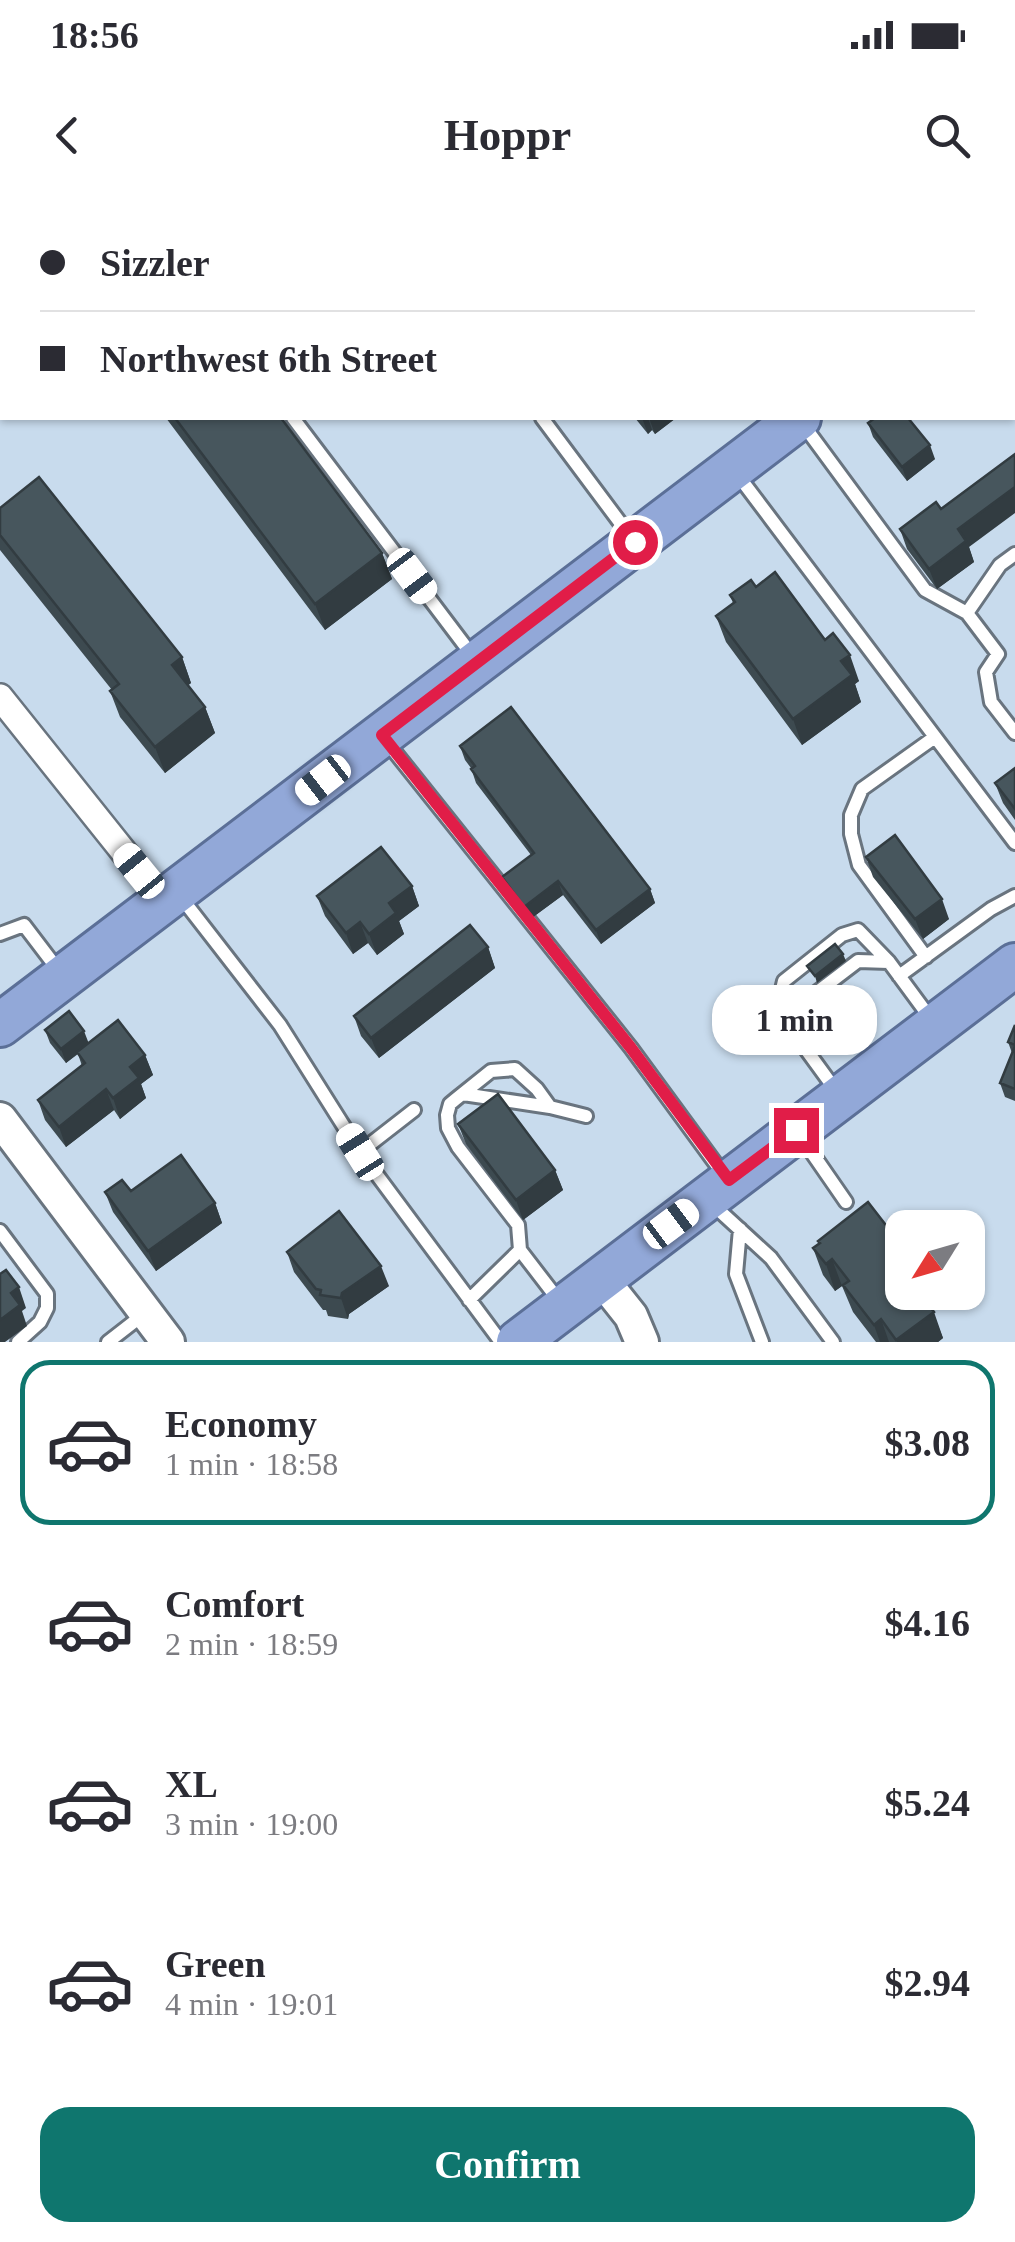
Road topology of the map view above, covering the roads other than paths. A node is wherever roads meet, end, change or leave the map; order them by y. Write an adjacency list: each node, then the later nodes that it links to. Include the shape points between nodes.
1 (295, 420): 9 (lane)
2 (544, 420): 6 (lane)
3 (796, 420): 5 (highway)
4 (800, 420): 8 (lane, via 925,590)
5 (732, 468): 6 (highway); 13 (lane)
6 (635, 542): 9 (highway)
7 (1015, 554): 8 (lane)
8 (967, 613): 11 (lane, via 998,654 986,672 991,702)
9 (477, 662): 12 (highway)
10 (0, 697): 15 (street)
11 (1015, 733)
12 (382, 735): 15 (highway); 34 (lane, via 631,1048)
13 (936, 736): 14 (lane); 18 (lane, via 858,793 852,815 853,852)
14 (1015, 843)
15 (170, 896): 22 (highway); 33 (lane, via 280,1025)
16 (1015, 896): 18 (lane)
17 (0, 934): 22 (lane, via 24,926)
18 (926, 957): 21 (lane)
19 (888, 962): 21 (lane); 25 (lane, via 858,961 803,1002); 25 (lane, via 858,930 842,935 784,981 780,1002)
20 (1015, 965): 24 (highway)
21 (900, 976): 24 (lane)
22 (63, 977): 23 (highway)
23 (0, 1025)
24 (936, 1025): 27 (highway)
25 (794, 1033): 27 (lane)
26 (463, 1094): 28 (lane); 28 (lane, via 491,1071 515,1068); 38 (lane, via 450,1104 448,1128 518,1225)
27 (840, 1097): 32 (highway)
28 (550, 1107): 30 (lane)
29 (414, 1110): 33 (lane)
30 (586, 1116)
31 (0, 1120): 42 (street)
32 (796, 1130): 34 (highway); 35 (lane)
33 (360, 1152): 40 (lane)
34 (717, 1189): 36 (lane); 39 (highway)
35 (846, 1202)
36 (740, 1230): 49 (lane, via 736,1274); 50 (lane, via 771,1258)
37 (0, 1231): 43 (lane, via 47,1294 40,1322)
38 (520, 1250): 40 (lane); 41 (lane)
39 (600, 1277): 41 (highway); 48 (street)
40 (469, 1300): 46 (lane)
41 (563, 1306): 47 (highway)
42 (146, 1313): 44 (lane); 45 (street)
43 (18, 1342)
44 (108, 1342)
45 (168, 1342)
46 (501, 1342)
47 (518, 1342)
48 (642, 1342)
49 (762, 1342)
50 (833, 1342)

